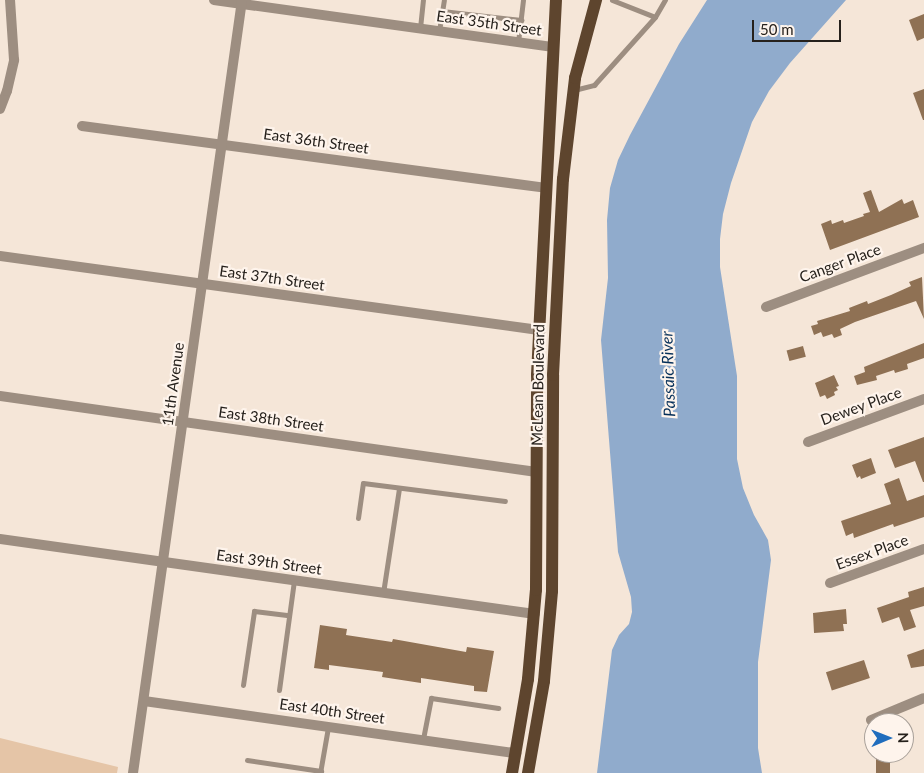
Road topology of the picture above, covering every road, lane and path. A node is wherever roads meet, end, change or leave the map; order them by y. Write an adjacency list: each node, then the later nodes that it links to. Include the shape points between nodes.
1 (10, 0): 20 (street, via 14,60)
2 (214, 0): 10 (street, East 35th Street)
3 (424, 0): 15 (lane)
4 (444, 0): 12 (lane)
5 (523, 0): 14 (lane)
6 (556, 0): 18 (main road, McLean Boulevard)
7 (596, 0): 19 (main road, McLean Boulevard, via 582,46)
8 (612, 0): 11 (lane)
9 (665, 0): 13 (lane)
10 (242, 2): 15 (street, East 35th Street); 22 (street, 11th Avenue)
11 (625, 2): 13 (lane)
12 (442, 10): 14 (lane); 16 (lane)
13 (655, 16): 19 (lane, via 594,85)
14 (521, 20): 17 (lane)
15 (420, 28): 16 (street, East 35th Street)
16 (439, 31): 17 (street, East 35th Street)
17 (518, 42): 18 (street, East 35th Street)
18 (552, 47): 23 (main road, McLean Boulevard)
19 (574, 90): 58 (main road, McLean Boulevard, via 563,179 555,322 552,409 554,549 550,626 542,698)
20 (0, 109)
21 (82, 126): 22 (street, East 36th Street)
22 (222, 143): 23 (street, East 36th Street); 26 (street, 11th Avenue)
23 (546, 188): 28 (main road, McLean Boulevard)
24 (924, 248): 27 (street, Canger Place)
25 (0, 256): 26 (street, East 37th Street)
26 (203, 283): 28 (street, East 37th Street); 31 (street, 11th Avenue)
27 (766, 307)
28 (539, 330): 33 (main road, McLean Boulevard)
29 (0, 396): 31 (street, East 38th Street)
30 (924, 399): 32 (street, Dewey Place)
31 (183, 422): 33 (street, East 38th Street); 39 (street, 11th Avenue)
32 (808, 442)
33 (537, 472): 43 (main road, McLean Boulevard)
34 (399, 488): 35 (lane); 36 (lane, via 363,483); 42 (lane)
35 (505, 501)
36 (358, 518)
37 (0, 539): 39 (street, East 39th Street)
38 (924, 548): 41 (street, Essex Place)
39 (163, 562): 40 (street, East 39th Street); 48 (street, 11th Avenue)
40 (294, 580): 42 (street, East 39th Street); 44 (lane)
41 (830, 583)
42 (383, 593): 43 (street, East 39th Street)
43 (535, 614): 53 (main road, McLean Boulevard)
44 (289, 615): 45 (lane, via 254,611); 46 (lane)
45 (243, 685)
46 (279, 690)
47 (924, 698): 50 (street)
48 (144, 701): 51 (street, East 40th Street); 56 (street, 11th Avenue)
49 (498, 708): 52 (lane, via 430,698)
50 (888, 713)
51 (328, 726): 52 (street, East 40th Street); 55 (lane)
52 (423, 739): 53 (street, East 40th Street)
53 (516, 753): 57 (main road, McLean Boulevard)
54 (247, 760): 55 (lane)
55 (321, 772)
56 (133, 773)
57 (512, 773)
58 (528, 773)

